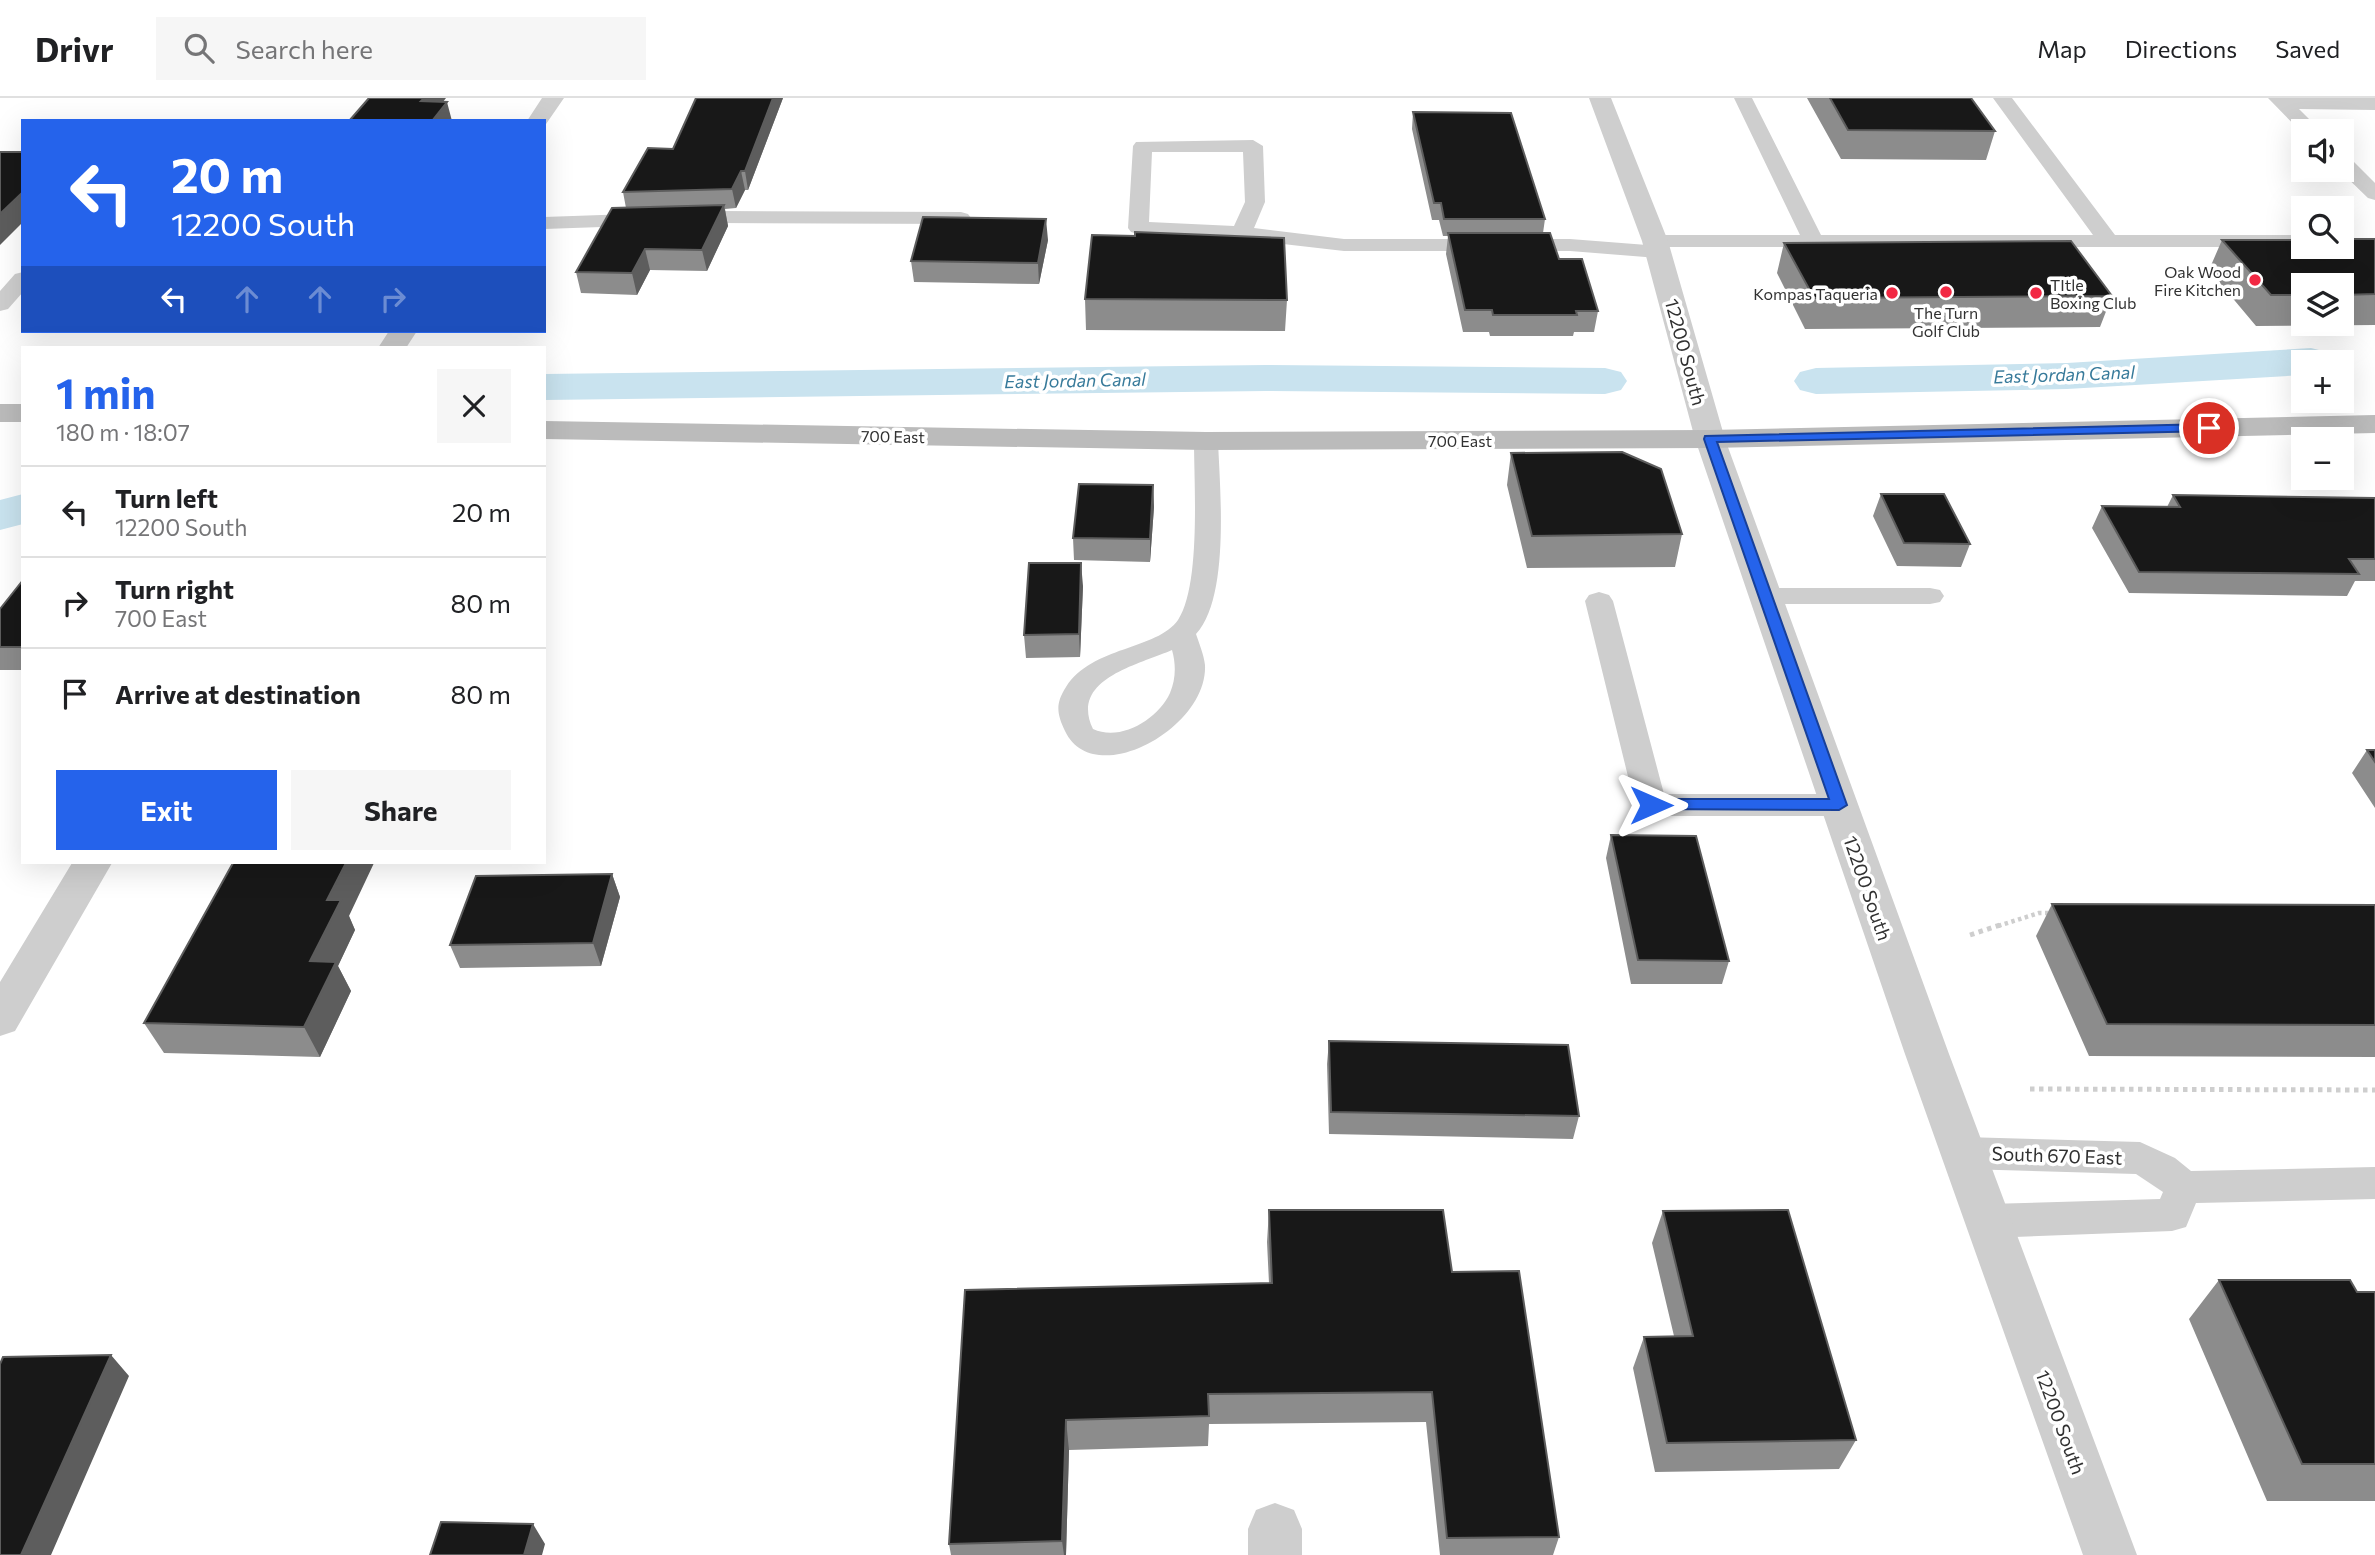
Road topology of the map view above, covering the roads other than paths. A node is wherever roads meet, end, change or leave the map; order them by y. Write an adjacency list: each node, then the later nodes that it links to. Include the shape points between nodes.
1 (553, 98): 7 (street)
2 (1600, 98): 17 (street, 12200 South)
3 (1743, 98): 14 (lane)
4 (2002, 98): 15 (lane)
5 (2280, 101): 6 (lane); 8 (lane)
6 (2374, 101)
7 (539, 119)
8 (2299, 119)
9 (2354, 173): 10 (lane)
10 (2375, 194)
11 (961, 218): 12 (lane, via 717,217)
12 (546, 223)
13 (1241, 233): 13 (lane, via 1255,202 1253,146 1143,146 1138,228); 17 (lane, via 1344,245)
14 (1814, 241): 15 (lane); 17 (lane)
15 (2109, 241): 16 (lane)
16 (2291, 241)
17 (1657, 246): 24 (street, 12200 South)
18 (21, 281): 19 (lane)
19 (0, 304)
20 (0, 413): 21 (main road)
21 (21, 413)
22 (2375, 424): 24 (main road, 700 East)
23 (546, 430): 25 (main road, 700 East)
24 (1710, 439): 25 (main road, 700 East); 26 (street, 12200 South)
25 (1206, 440): 29 (lane, via 1204,581 1197,610)
26 (1766, 596): 27 (lane); 30 (street, 12200 South)
27 (1930, 596)
28 (1599, 601): 30 (lane, via 1651,805)
29 (1182, 634): 29 (lane, via 1098,670 1078,688 1071,708 1073,724 1084,737 1114,746 1130,742 1170,715 1190,683 1192,661)
30 (1839, 805): 33 (street, 12200 South)
31 (91, 864): 32 (street)
32 (0, 1019)
33 (1964, 1153): 35 (lane, South 670 East, via 2140,1158); 36 (street, 12200 South)
34 (2375, 1183): 35 (lane)
35 (2184, 1187): 36 (lane, via 2172,1215)
36 (1987, 1221): 37 (street, 12200 South)
37 (2110, 1555)

